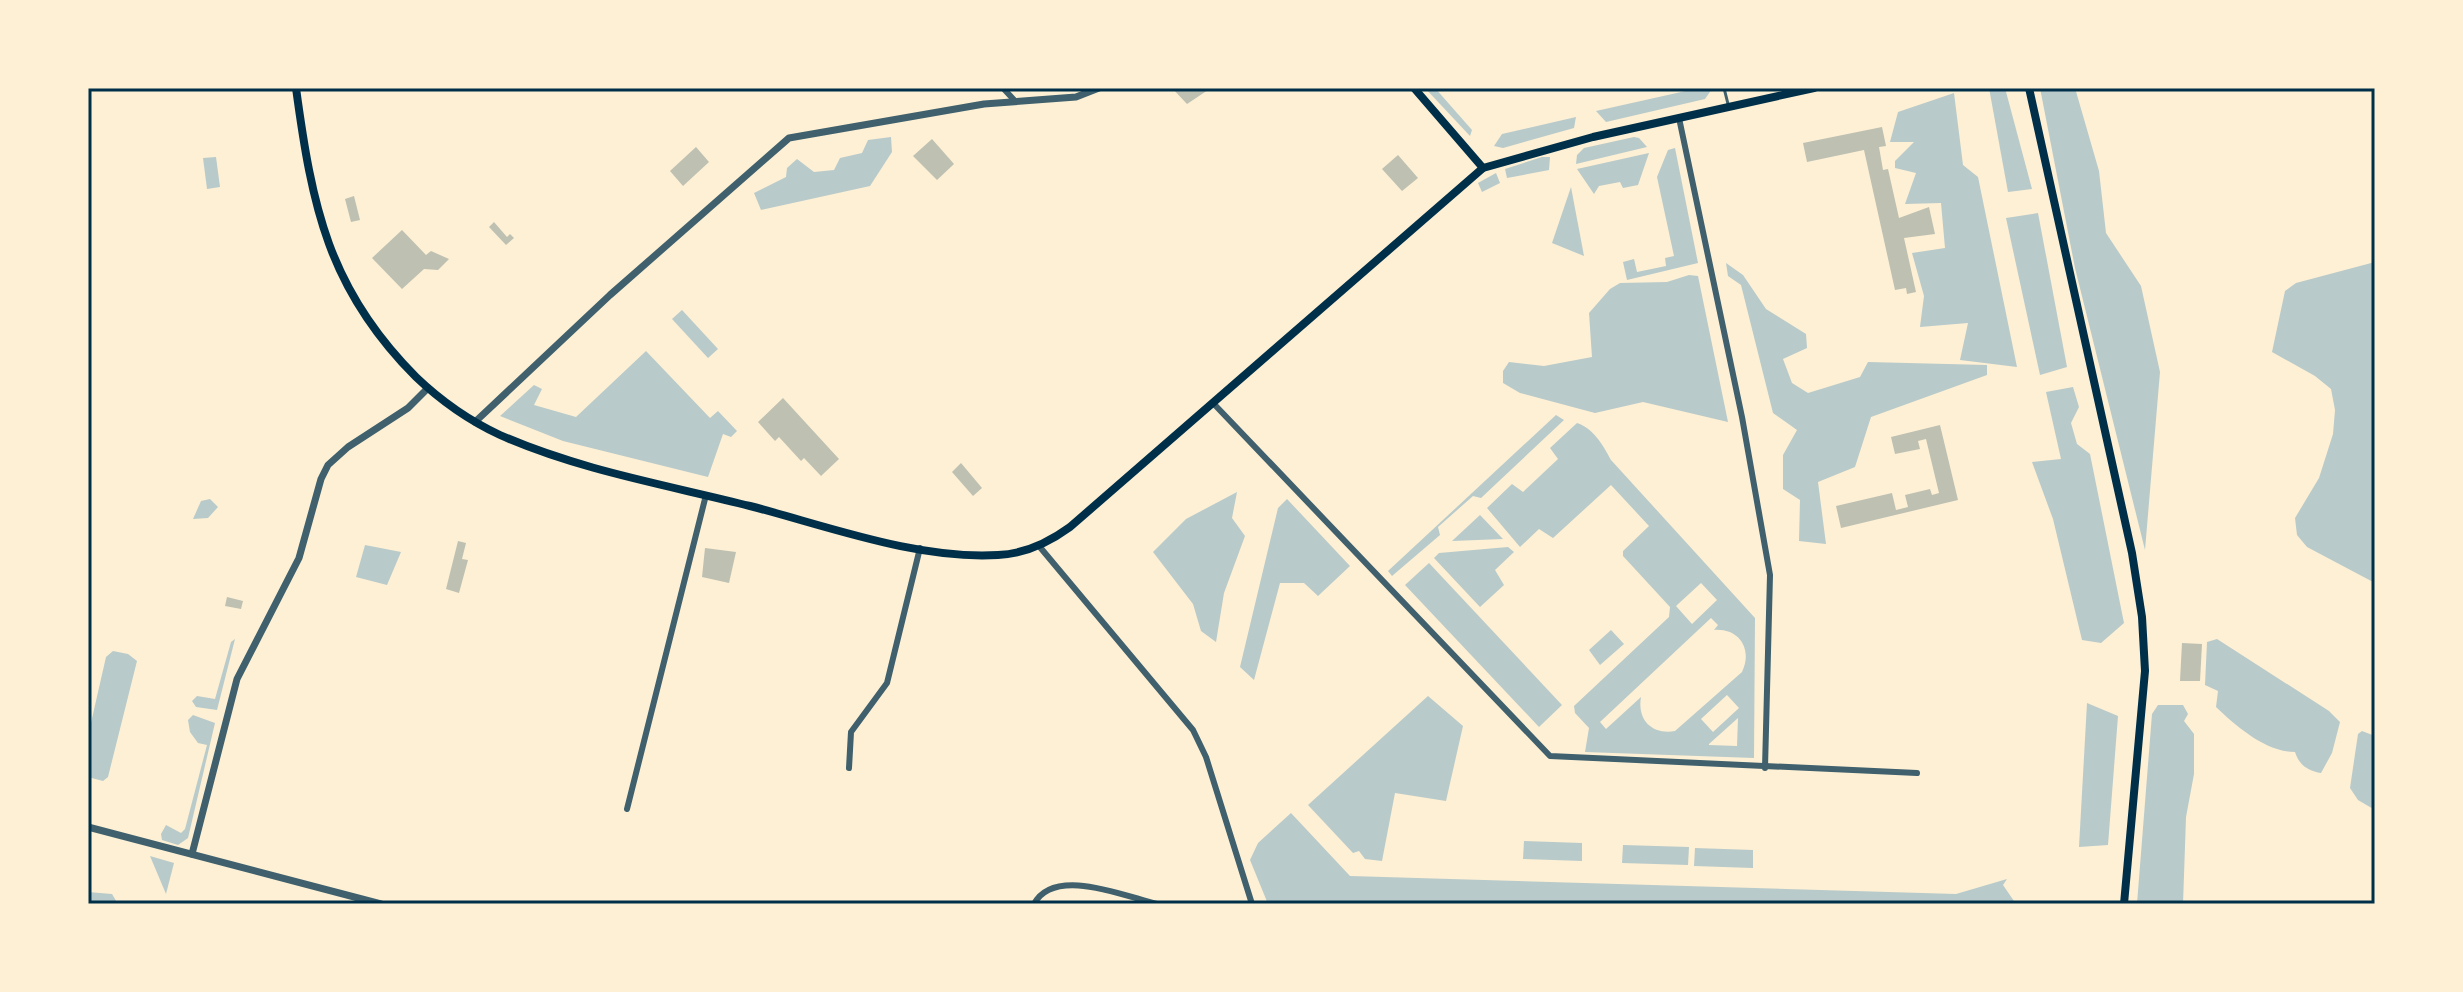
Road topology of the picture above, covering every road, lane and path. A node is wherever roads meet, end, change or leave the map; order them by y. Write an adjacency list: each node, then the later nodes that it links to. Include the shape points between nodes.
1 (296, 88): 12 (main road, via 306,163 329,249 361,311)
2 (1003, 88): 8 (street)
3 (1099, 88): 8 (street, via 1066,99)
4 (1414, 88): 11 (main road)
5 (1724, 88): 9 (lane)
6 (1814, 88): 9 (main road)
7 (2029, 88): 28 (main road, via 2142,617 2145,671)
8 (1015, 101): 14 (street, via 789,138)
9 (1729, 107): 10 (main road)
10 (1679, 118): 11 (main road); 19 (street, via 1770,575)
11 (1483, 168): 13 (main road)
12 (428, 388): 14 (main road); 23 (street, via 328,465 299,558 237,679)
13 (1213, 403): 16 (main road, via 1070,527); 19 (street, via 1550,756)
14 (475, 422): 15 (main road, via 544,452)
15 (706, 495): 17 (main road); 21 (street)
16 (1039, 546): 17 (main road, via 975,556); 27 (street, via 1193,730)
17 (920, 548): 18 (street, via 887,683 851,732)
18 (849, 768)
19 (1765, 768): 20 (street)
20 (1917, 773)
21 (627, 809)
22 (88, 827): 23 (street)
23 (192, 854): 25 (street)
24 (1035, 902): 26 (street, via 1049,887 1071,883)
25 (381, 904)
26 (1157, 904)
27 (1252, 904)
28 (2124, 904)

